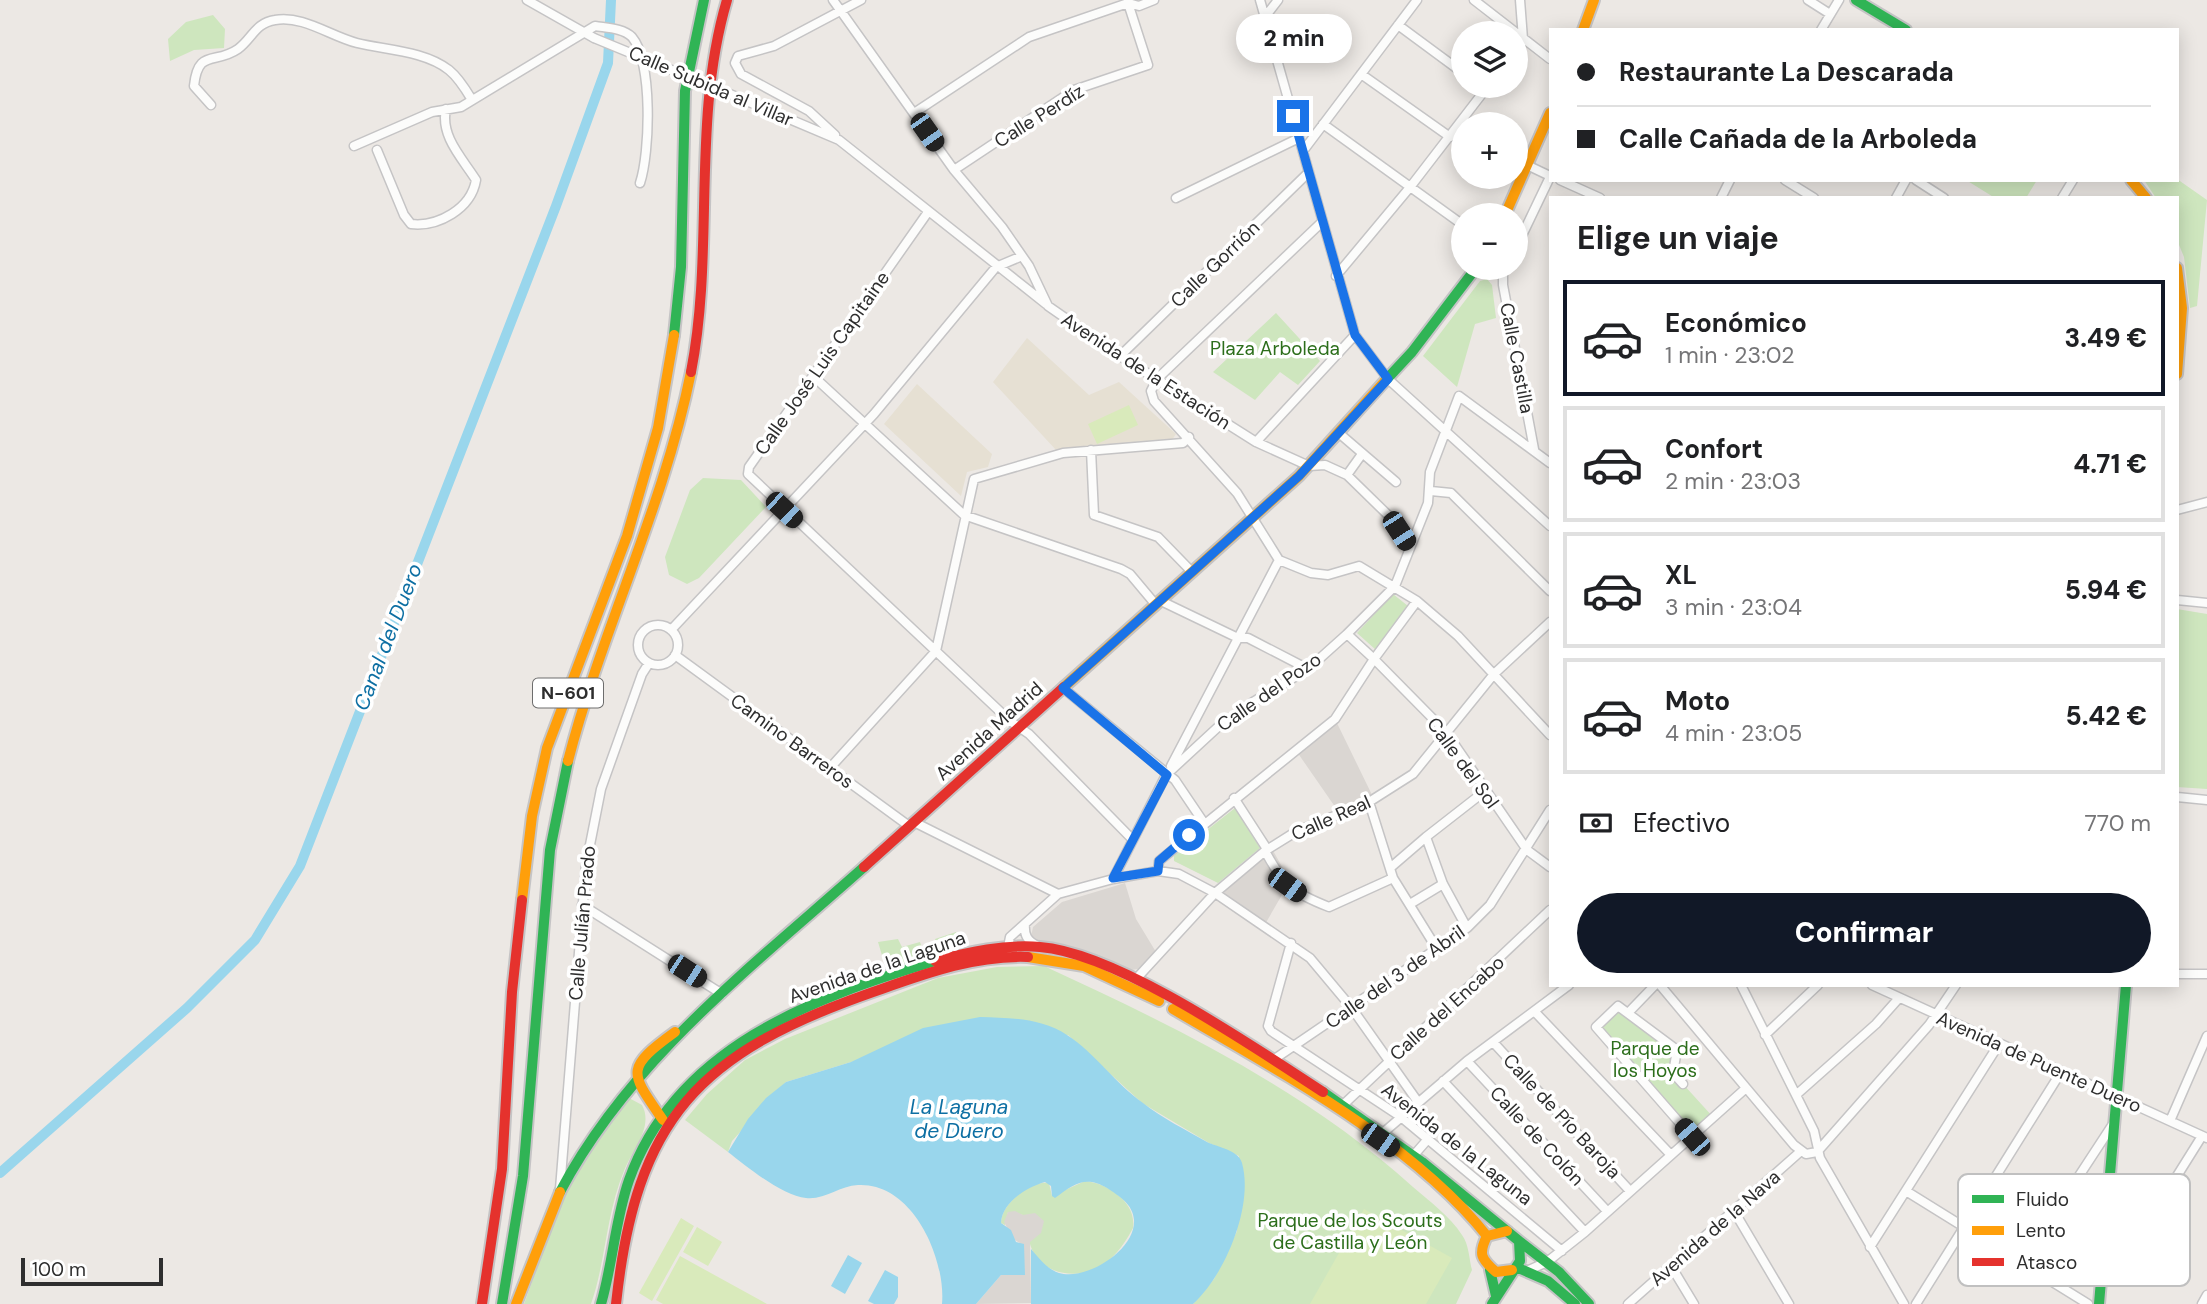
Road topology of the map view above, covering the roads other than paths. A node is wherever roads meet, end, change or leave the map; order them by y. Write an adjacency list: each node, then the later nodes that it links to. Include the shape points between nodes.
1 (527, 0): 26 (street, Calle Subida al Villar)
2 (704, 0): 223 (main road, N-601, via 685,91 681,267 658,428 627,536 547,748 531,816 512,992 502,1169)
3 (727, 0): 224 (main road, N-601, via 708,77 702,296 677,438 657,509 581,716 562,785 550,855 522,1162)
4 (833, 0): 17 (street, Avenida de la Estación)
5 (861, 0): 17 (street)
6 (1154, 0): 16 (street, via 1139,6)
7 (1259, 0): 19 (street)
8 (1278, 0): 19 (street)
9 (1416, 0): 22 (street)
10 (1474, 0): 20 (street)
11 (1520, 0): 21 (street)
12 (1594, 0): 23 (main road)
13 (1808, 0): 18 (street)
14 (1839, 0): 18 (street)
15 (1856, 0): 25 (main road)
16 (1128, 3): 35 (street, via 1029,37); 45 (street, Calle Perdíz, via 1148,65 1074,90)
17 (842, 11): 35 (street, Avenida de la Estación); 40 (street, Calle Subida al Villar, via 774,46 738,56 736,69 809,111)
18 (1830, 14): 24 (street)
19 (1265, 17): 39 (street)
20 (1500, 21)
21 (1522, 21)
22 (1398, 25): 29 (street); 30 (street)
23 (1584, 28)
24 (1822, 28)
25 (1903, 28)
26 (583, 32): 32 (street); 40 (street, Calle Subida al Villar, bridge); 53 (street, via 596,26 619,29 632,38 644,70 648,102 645,168)
27 (1528, 43): 28 (street)
28 (1549, 58)
29 (1451, 64)
30 (1361, 74): 37 (street); 38 (street)
31 (1477, 98): 38 (street)
32 (472, 100): 33 (street, via 450,71 437,63 284,19 259,25 238,49 207,58 196,69 194,86); 34 (street)
33 (211, 105)
34 (446, 109): 41 (street); 42 (street, via 443,123 448,137 476,180 467,200 444,218 411,224)
35 (914, 113): 45 (street, Avenida de la Estación)
36 (1549, 115): 44 (main road)
37 (1323, 124): 43 (street); 54 (street)
38 (1450, 137): 54 (street)
39 (1299, 138): 43 (street); 59 (street)
40 (839, 140): 60 (street, Calle Subida al Villar)
41 (354, 146)
42 (377, 150)
43 (1303, 151): 46 (street)
44 (1528, 166): 47 (street)
45 (954, 170): 64 (street, Avenida de la Estación)
46 (1308, 172): 62 (street); 71 (street, Calle Gorrión)
47 (1549, 176)
48 (1549, 179): 63 (street)
49 (1564, 182): 55 (street)
50 (1789, 182): 56 (street)
51 (1919, 182): 57 (street)
52 (2133, 182): 58 (main road)
53 (640, 183)
54 (1411, 186): 61 (street); 66 (street)
55 (1596, 196)
56 (1811, 196)
57 (1941, 196)
58 (2144, 196)
59 (1176, 198)
60 (928, 212): 65 (street, Calle Subida al Villar); 72 (street, Calle José Luis Capitaine)
61 (1451, 216)
62 (1322, 222): 66 (street); 73 (street)
63 (1528, 223)
64 (1022, 257): 65 (street); 69 (street, Avenida de la Estación)
65 (996, 267): 69 (street, Calle Subida al Villar); 75 (street)
66 (1336, 276): 70 (street)
67 (1466, 280): 74 (main road, Avenida Madrid)
68 (1504, 280): 80 (street, Calle Castilla)
69 (1048, 306): 71 (street, Avenida de la Estación)
70 (1355, 335): 74 (street); 79 (street)
71 (1120, 356): 73 (street, Avenida de la Estación)
72 (813, 376): 75 (street); 90 (street, Calle José Luis Capitaine, via 749,467 750,478)
73 (1157, 379): 78 (street, via 1151,391 1154,401); 79 (street, Avenida de la Estación)
74 (1388, 379): 76 (street); 77 (main road, Avenida Madrid)
75 (864, 424): 90 (street); 91 (street)
76 (1445, 430): 80 (street, via 1459,396); 87 (street, via 1430,471); 93 (street)
77 (1340, 434): 82 (street); 84 (main road, Avenida Madrid)
78 (1189, 437): 81 (street, via 1183,443); 92 (street, via 1237,493)
79 (1256, 442): 84 (street, Avenida de la Estación)
80 (1534, 449): 83 (street)
81 (1091, 450): 91 (street, via 980,475 974,479); 96 (street, via 1094,515 1158,537)
82 (1362, 454): 85 (street); 86 (street)
83 (1549, 462)
84 (1309, 466): 85 (street, Avenida de la Estación, via 1325,465); 92 (main road, Avenida Madrid)
85 (1347, 475): 94 (street, Avenida de la Estación, via 1389,516)
86 (1396, 482)
87 (1431, 491): 94 (street); 98 (street, via 1451,494)
88 (2207, 502): 89 (street)
89 (2179, 509)
90 (784, 510): 104 (street); 107 (street, Calle José Luis Capitaine)
91 (964, 515): 101 (street, via 1121,569); 107 (street)
92 (1252, 518): 95 (street); 96 (main road, Avenida Madrid)
93 (1549, 525)
94 (1408, 547): 97 (street)
95 (1279, 560): 97 (street, via 1328,575 1359,566); 106 (street)
96 (1192, 572): 101 (main road, Avenida Madrid)
97 (1395, 586): 100 (street); 105 (street, Calle del Pozo)
98 (1549, 590)
99 (2179, 600): 102 (street)
100 (1417, 601): 109 (street); 112 (street)
101 (1158, 603): 106 (street); 113 (main road, Avenida Madrid)
102 (2207, 603)
103 (1549, 623): 112 (street, Calle Real)
104 (671, 630): 108 (street, via 677,642); 110 (street, via 654,626 640,636 638,648)
105 (1348, 634): 109 (street, Calle del Sol); 111 (street, Calle del Pozo)
106 (1238, 638): 111 (street, via 1248,638); 117 (street)
107 (936, 651): 114 (street, Calle José Luis Capitaine); 118 (street)
108 (676, 655): 110 (street, via 667,663); 118 (street, Camino Barreros)
109 (1374, 659): 115 (street, Calle del Sol); 122 (street, via 1335,719)
110 (649, 663): 141 (street, Calle Julián Prado, via 601,789)
111 (1308, 669): 117 (street, Calle del Pozo)
112 (1494, 674): 115 (street, Calle Real); 116 (street)
113 (1063, 688): 114 (main road, Avenida Madrid); 119 (street)
114 (1020, 727): 127 (main road, Avenida Madrid); 129 (street, Calle José Luis Capitaine)
115 (1446, 732): 120 (street, Calle del Sol); 124 (street, Calle Real, via 1413,774)
116 (1549, 734)
117 (1187, 748): 119 (street)
118 (830, 769): 127 (street, Camino Barreros)
119 (1167, 775): 126 (street); 129 (street)
120 (1485, 791): 128 (street); 131 (street, Calle del Sol)
121 (2179, 797): 123 (street)
122 (1234, 798): 126 (street); 130 (street)
123 (2207, 800)
124 (1369, 802): 130 (street, Calle Real, via 1297,831); 133 (street)
125 (1549, 812): 131 (street, Calle del 3 de Abril)
126 (1204, 823): 134 (street, via 1159,861)
127 (912, 824): 139 (street, Camino Barreros); 160 (main road, Avenida Madrid)
128 (1426, 837): 133 (street); 137 (street)
129 (1133, 840): 135 (street)
130 (1266, 850): 136 (street, via 1281,881 1303,897 1329,907); 138 (street, Calle Real)
131 (1527, 850): 132 (street, Calle del Sol); 144 (street, Calle del 3 de Abril, via 1490,905)
132 (1549, 866)
133 (1390, 868): 136 (street)
134 (1158, 871): 135 (street); 138 (street, via 1178,874)
135 (1113, 878): 139 (street)
136 (1393, 878): 140 (street)
137 (1443, 884): 140 (street); 144 (street)
138 (1215, 893): 145 (street); 151 (street, Calle Real)
139 (1058, 894): 143 (street)
140 (1410, 904): 147 (street)
141 (582, 905): 160 (street); 203 (street, Calle Julián Prado)
142 (1549, 911): 172 (street, Calle del Encabo)
143 (1025, 923): 146 (street, via 1024,933); 148 (street, via 1010,937)
144 (1467, 928): 147 (street, Calle del 3 de Abril)
145 (1291, 943): 162 (street, via 1310,958); 170 (street, Avenida de la Laguna, via 1268,1026)
146 (1038, 946): 148 (main road, Avenida de la Laguna); 151 (main road, Avenida de la Laguna, via 1086,956)
147 (1437, 948): 162 (street, Calle del 3 de Abril)
148 (1007, 951): 184 (main road, Avenida de la Laguna, via 985,948 933,962 780,1019 734,1046); 188 (main road, Avenida de la Laguna, via 936,970 772,1032 722,1065); 209 (main road, Avenida de la Laguna, via 1092,968 1151,996 1324,1101 1385,1144 1448,1195)
149 (2179, 974): 150 (street)
150 (2207, 974)
151 (1136, 979): 171 (main road, Avenida de la Laguna)
152 (1566, 987): 163 (street)
153 (1655, 987): 164 (street)
154 (1659, 987): 179 (street)
155 (1742, 987): 166 (street)
156 (1816, 987): 166 (street)
157 (1876, 987): 161 (street, Avenida de Puente Duero)
158 (1955, 987): 165 (street)
159 (2126, 987): 181 (main road)
160 (722, 994): 175 (main road, Avenida Madrid, via 653,1049 637,1068)
161 (1899, 998): 165 (street, Avenida de Puente Duero); 180 (street)
162 (1351, 1007): 170 (street, Calle del 3 de Abril); 172 (street)
163 (1535, 1012): 168 (street); 196 (street)
164 (1628, 1013): 177 (street, via 1677,1050 1673,1073); 190 (street, via 1618,1006 1595,1027)
165 (1935, 1015): 169 (street, Avenida de Puente Duero); 194 (street)
166 (1765, 1035): 180 (street)
167 (2207, 1036): 187 (street)
168 (1493, 1042): 173 (street); 201 (street, Calle de Pío Baroja)
169 (1999, 1044): 174 (street, Avenida de Puente Duero); 202 (street)
170 (1292, 1047): 171 (street, Calle del 3 de Abril); 178 (street, Avenida de la Laguna)
171 (1273, 1060): 183 (main road, Avenida de la Laguna)
172 (1390, 1060): 178 (street, Calle del Encabo); 182 (street)
173 (1467, 1061): 176 (street); 205 (street, Calle de Colón)
174 (2061, 1072): 181 (street, Avenida de Puente Duero); 197 (street)
175 (636, 1081): 184 (main road); 203 (main road, via 596,1128)
176 (1443, 1081): 182 (street); 208 (street)
177 (1683, 1084)
178 (1359, 1090): 183 (street, Calle del Encabo); 185 (street, Avenida de la Laguna)
179 (1745, 1090): 190 (street); 193 (street)
180 (1796, 1095): 194 (street, via 1814,1131)
181 (2117, 1098): 186 (main road); 187 (street, Avenida de Puente Duero)
182 (1418, 1102): 185 (street)
183 (1343, 1105): 189 (main road, Avenida de la Laguna)
184 (661, 1114): 188 (main road); 226 (main road, Avenida de la Laguna, via 628,1182)
185 (1401, 1116): 189 (street); 192 (street, Avenida de la Laguna)
186 (2114, 1121): 198 (street); 199 (main road)
187 (2170, 1121): 191 (street, Avenida de Puente Duero)
188 (666, 1128): 227 (main road, Avenida de la Laguna, via 639,1182 628,1218)
189 (1384, 1132): 195 (main road, Avenida de la Laguna)
190 (1692, 1137): 196 (street)
191 (2205, 1137): 200 (street)
192 (1428, 1139): 195 (street); 213 (street, Avenida de la Laguna)
193 (1801, 1151): 194 (street); 204 (street, Avenida de la Nava)
194 (1817, 1152): 212 (street)
195 (1415, 1155): 207 (main road, Avenida de la Laguna)
196 (1671, 1155): 201 (street)
197 (1998, 1174)
198 (2080, 1174)
199 (2110, 1174)
200 (2181, 1174)
201 (1630, 1191): 205 (street)
202 (1906, 1191): 206 (street); 212 (street)
203 (560, 1192): 225 (main road)
204 (1734, 1210): 215 (street, Avenida de la Nava); 232 (street)
205 (1607, 1211): 208 (street)
206 (1958, 1224)
207 (1507, 1231): 209 (main road); 211 (main road)
208 (1585, 1232): 213 (street)
209 (1488, 1236): 217 (main road, via 1480,1250)
210 (1958, 1239): 234 (street)
211 (1519, 1241): 214 (main road); 216 (main road, via 1522,1251)
212 (1870, 1247): 233 (street)
213 (1562, 1251): 214 (street)
214 (1547, 1262): 218 (street); 229 (main road)
215 (1671, 1266): 230 (street, Avenida de la Nava); 231 (street)
216 (1514, 1268): 217 (main road, via 1505,1273); 218 (main road); 222 (main road)
217 (1490, 1270): 222 (main road)
218 (1530, 1270): 228 (main road)
219 (2059, 1286): 235 (street)
220 (2100, 1286): 236 (main road)
221 (2207, 1296): 237 (street)
222 (1494, 1300)
223 (480, 1304)
224 (502, 1304)
225 (516, 1304)
226 (601, 1304)
227 (616, 1304)
228 (1575, 1304)
229 (1589, 1304)
230 (1628, 1304)
231 (1694, 1304)
232 (1789, 1304)
233 (1904, 1304)
234 (1916, 1304)
235 (2088, 1304)
236 (2099, 1304)
237 (2202, 1304)

